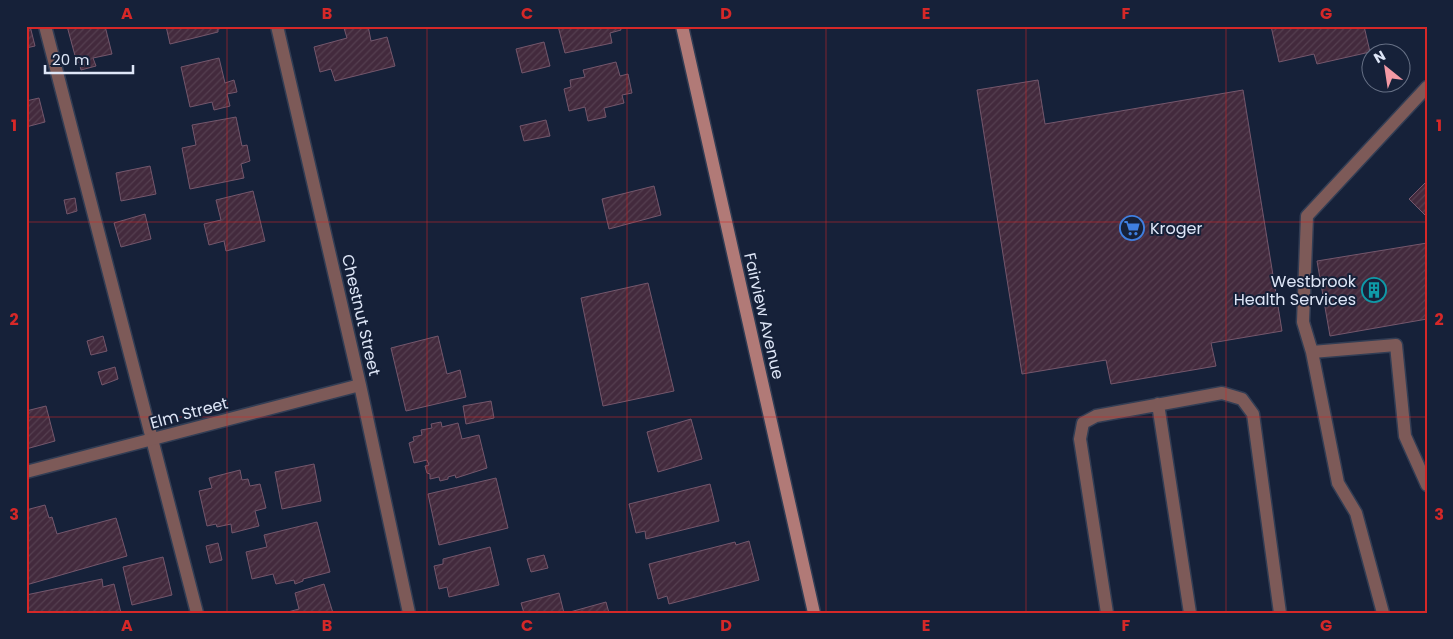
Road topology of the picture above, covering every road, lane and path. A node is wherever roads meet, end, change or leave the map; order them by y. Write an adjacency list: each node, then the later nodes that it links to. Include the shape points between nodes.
1 (45, 26): 8 (street)
2 (277, 26): 6 (street, Chestnut Street)
3 (682, 26): 13 (street, Fairview Avenue)
4 (1427, 87): 5 (street, via 1307,216 1303,322)
5 (1312, 352): 10 (street, via 1396,345 1405,436); 17 (street, via 1338,482 1356,513)
6 (360, 385): 8 (street, Elm Street); 12 (street, Chestnut Street)
7 (1158, 404): 14 (street, via 1096,416 1083,423 1080,439); 15 (street); 16 (street, via 1222,393 1242,399 1253,414)
8 (152, 439): 9 (street, Elm Street); 11 (street)
9 (26, 472)
10 (1427, 485)
11 (197, 613)
12 (409, 613)
13 (814, 613)
14 (1107, 613)
15 (1190, 613)
16 (1280, 613)
17 (1383, 613)

